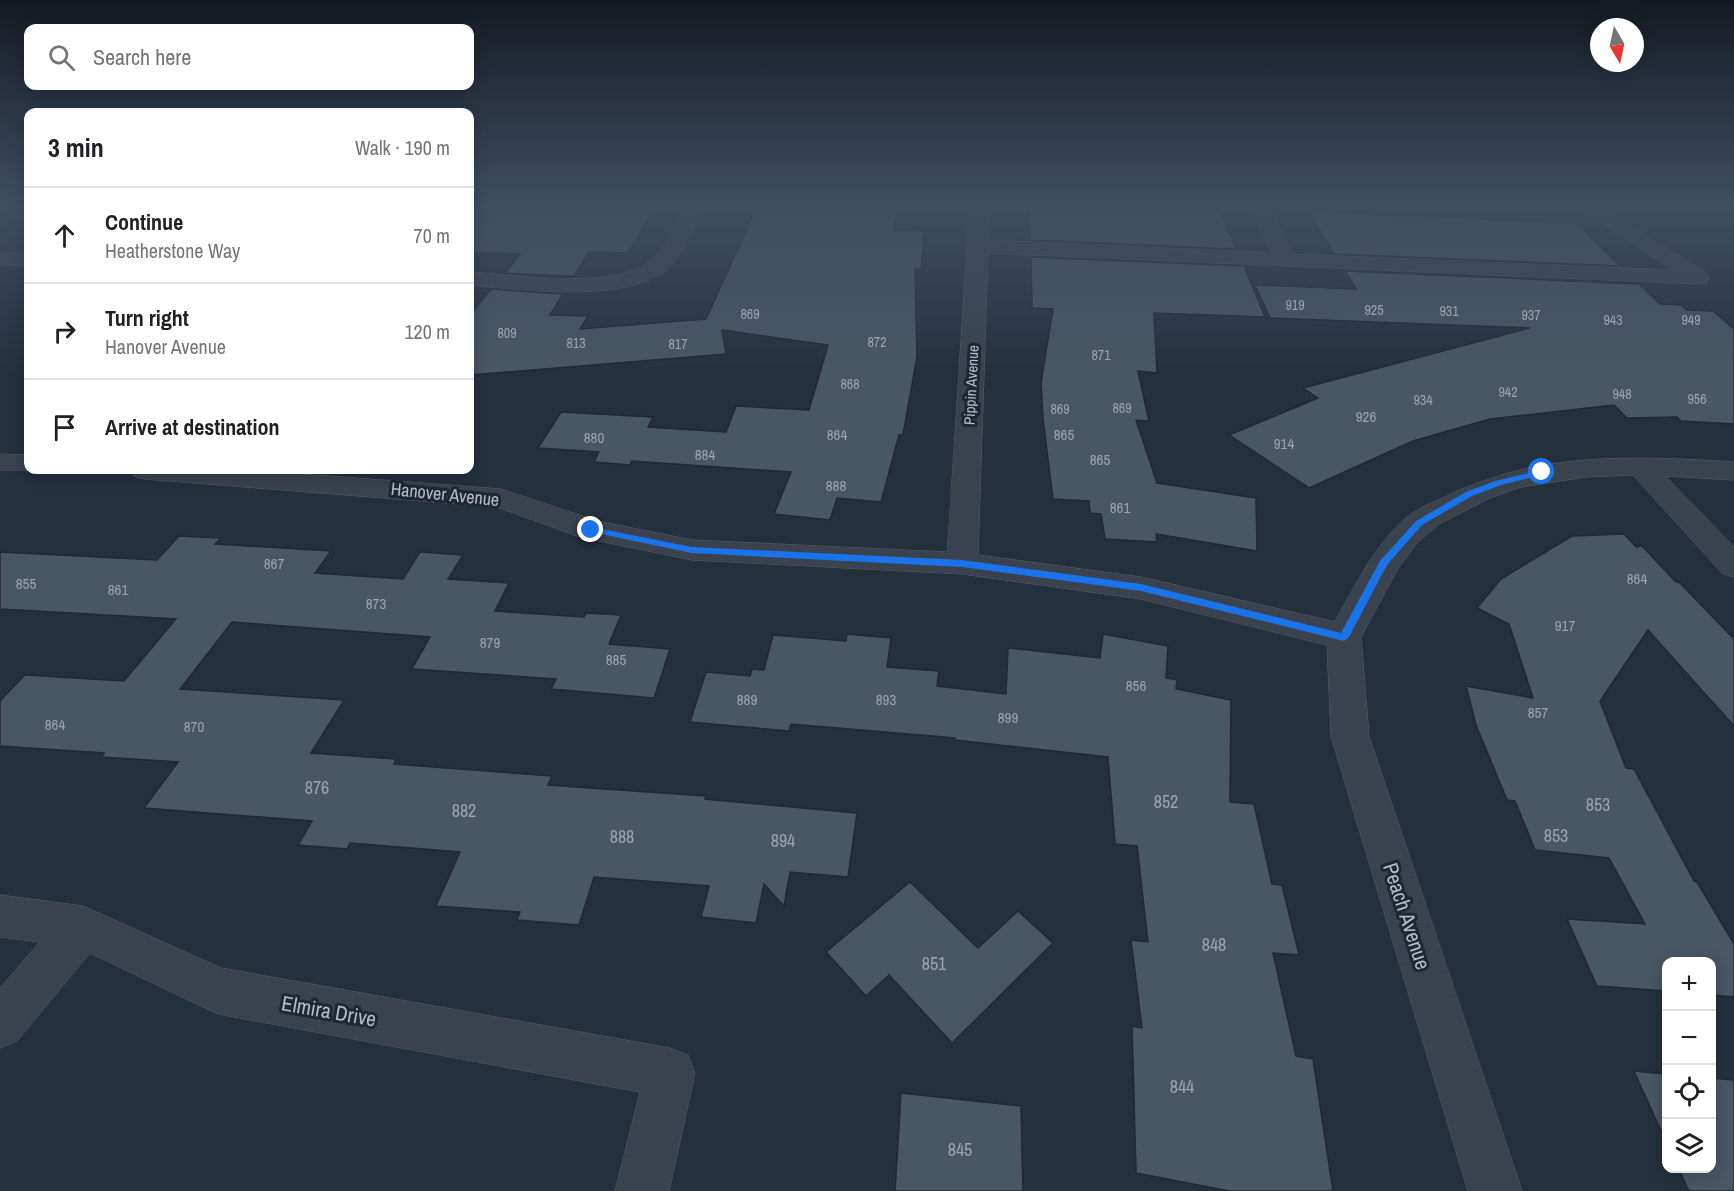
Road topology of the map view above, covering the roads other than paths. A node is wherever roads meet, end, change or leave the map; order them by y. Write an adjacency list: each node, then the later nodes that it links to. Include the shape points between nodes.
1 (659, 263): 5 (street, via 642,277 602,285)
2 (977, 263): 11 (street, Pippin Avenue)
3 (1344, 263): 4 (street, via 1698,278)
4 (1674, 263)
5 (474, 279)
6 (0, 462): 7 (street)
7 (24, 463)
8 (1639, 465): 9 (street); 12 (street); 13 (street, via 1542,472 1498,483 1469,494 1419,523 1383,563)
9 (1734, 471)
10 (195, 474): 11 (street, Hanover Avenue, via 501,498 591,530 692,550)
11 (962, 563): 13 (street, Hanover Avenue, via 1141,588)
12 (1734, 566)
13 (1344, 637): 18 (street, Peach Avenue, via 1350,736)
14 (0, 916): 15 (street, Elmira Drive)
15 (83, 927): 16 (street); 17 (street, Elmira Drive, via 218,991 670,1073)
16 (0, 1024)
17 (642, 1191)
18 (1495, 1191)

